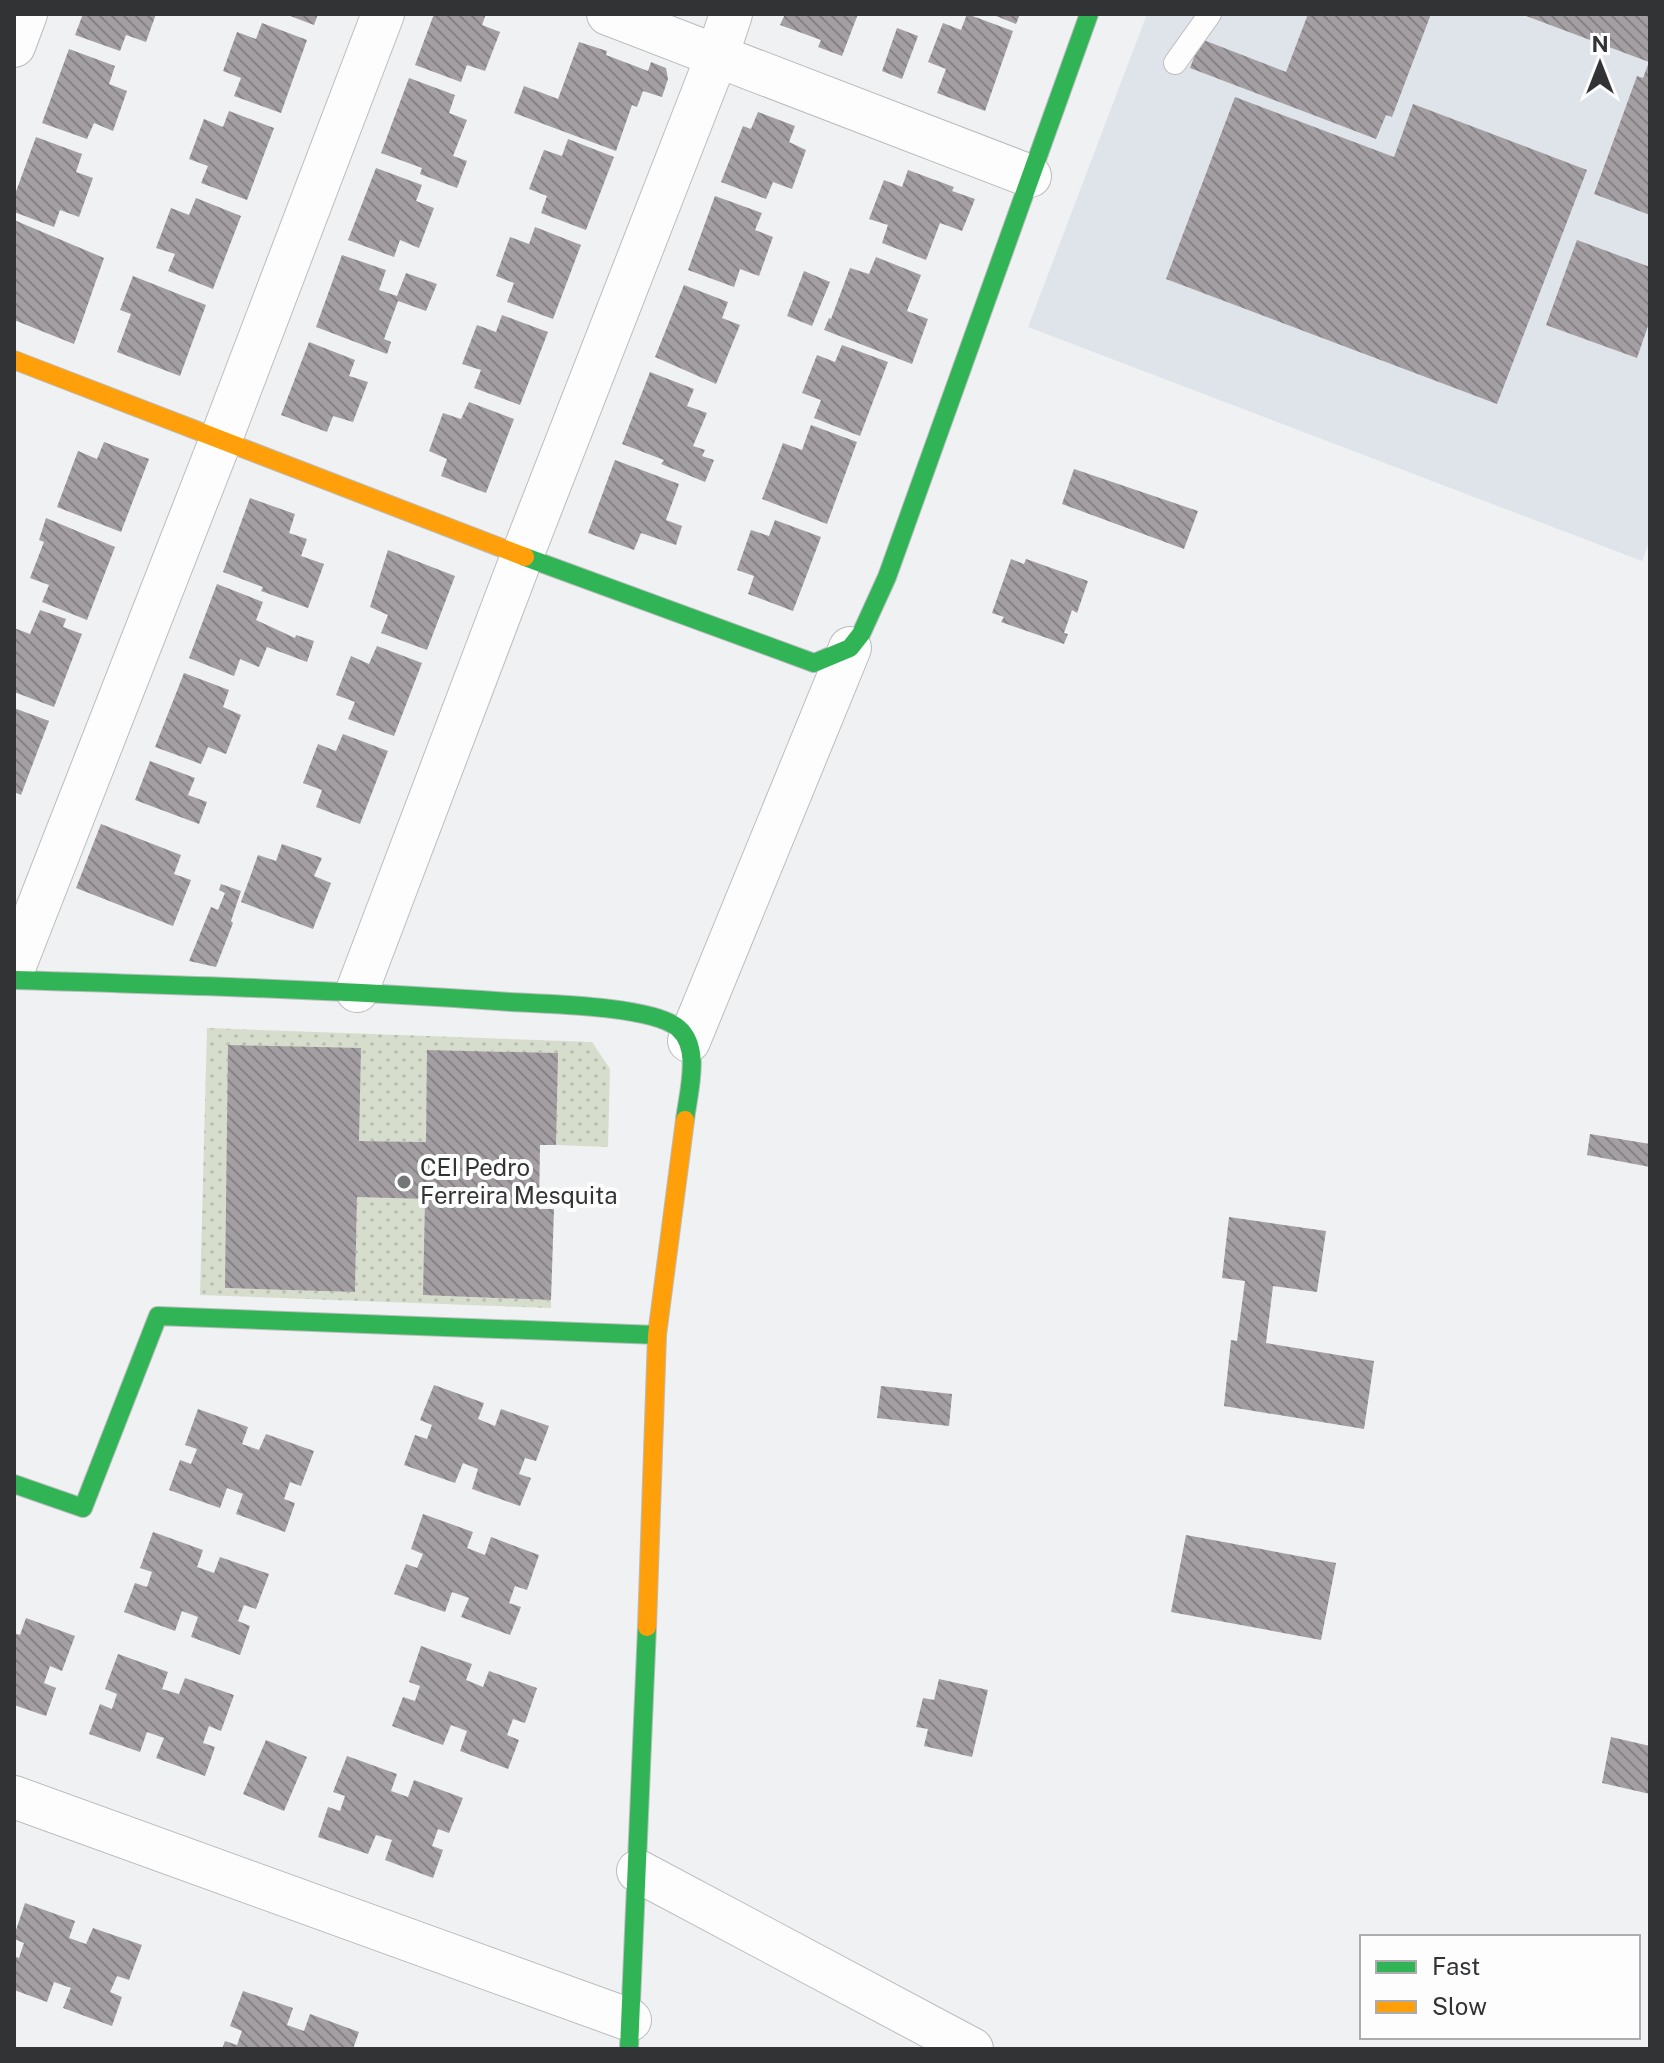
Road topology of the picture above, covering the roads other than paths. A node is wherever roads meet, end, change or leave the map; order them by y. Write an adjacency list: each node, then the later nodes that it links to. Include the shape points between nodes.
1 (26, 14): 7 (street)
2 (383, 14): 12 (street)
3 (608, 14): 8 (street)
4 (731, 14): 8 (street)
5 (1089, 14): 10 (street)
6 (1210, 14): 9 (lane)
7 (14, 46)
8 (717, 56): 10 (street); 13 (street)
9 (1175, 63)
10 (1030, 176): 14 (street, via 887,577)
11 (14, 360): 12 (street)
12 (221, 439): 13 (street); 15 (street)
13 (522, 556): 14 (street, via 814,663); 17 (street)
14 (850, 648): 18 (street)
15 (19, 943)
16 (14, 980): 17 (street)
17 (357, 991): 18 (street, via 638,1014 660,1018)
18 (689, 1041): 19 (street, via 691,1072)
19 (657, 1335): 20 (street, via 158,1316 83,1508); 22 (street)
20 (14, 1484)
21 (14, 1797): 23 (street)
22 (638, 1871): 23 (street); 24 (street)
23 (630, 2035)
24 (972, 2049)

